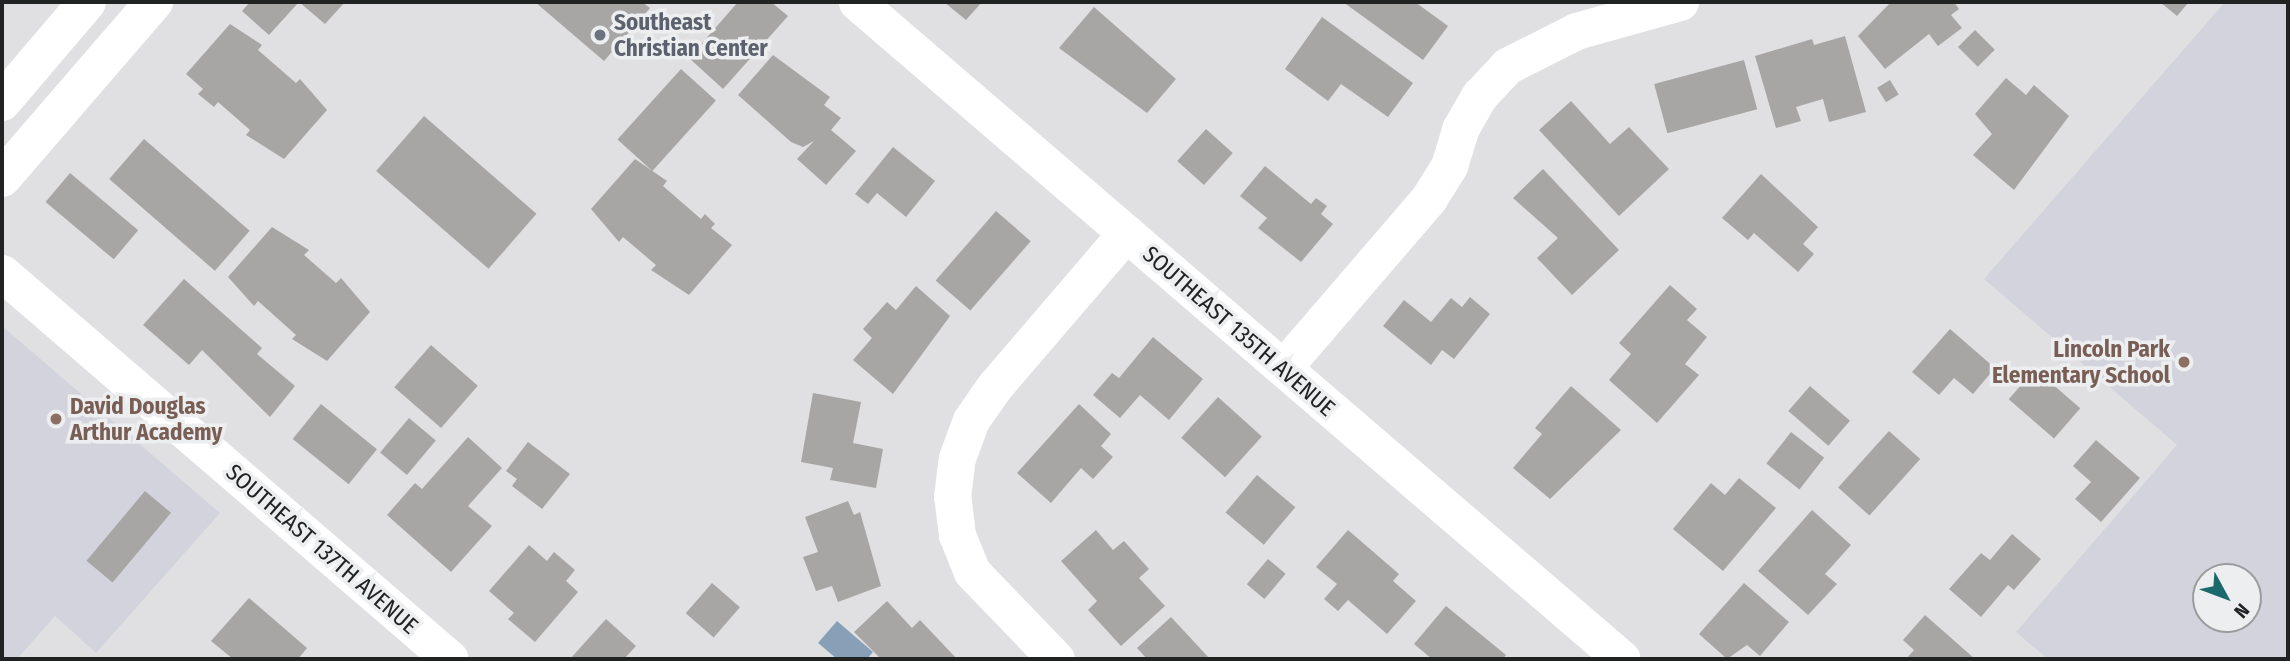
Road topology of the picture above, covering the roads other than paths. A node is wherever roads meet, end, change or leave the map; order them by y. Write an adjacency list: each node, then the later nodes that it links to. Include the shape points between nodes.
1 (87, 2): 5 (main road)
2 (154, 2): 6 (main road)
3 (857, 2): 7 (street, SOUTHEAST 135TH AVENUE)
4 (1680, 2): 9 (street, via 1576,31 1540,45 1507,66 1480,95 1429,198)
5 (2, 102)
6 (2, 178)
7 (1126, 233): 9 (street, SOUTHEAST 135TH AVENUE); 11 (street, via 994,387 971,420 957,458 952,497 957,535 972,572)
8 (2, 274): 10 (street, SOUTHEAST 137TH AVENUE)
9 (1283, 368): 12 (street, SOUTHEAST 135TH AVENUE)
10 (450, 659)
11 (1056, 659)
12 (1622, 659)

